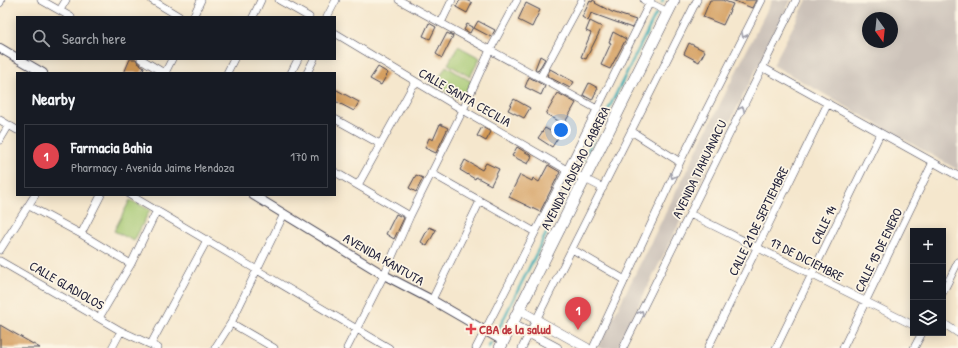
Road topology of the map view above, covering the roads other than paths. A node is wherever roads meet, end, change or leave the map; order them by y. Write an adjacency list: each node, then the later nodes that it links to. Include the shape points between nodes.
1 (41, 0): 17 (street)
2 (66, 0): 17 (street)
3 (152, 0): 20 (street)
4 (201, 0): 21 (street)
5 (261, 0): 22 (street)
6 (279, 0): 23 (street)
7 (336, 0): 24 (street)
8 (399, 0): 25 (street)
9 (452, 0): 25 (street)
10 (517, 0): 28 (street)
11 (582, 0): 43 (street)
12 (674, 0): 18 (highway, AVENIDA LADISLAO CABRERA)
13 (697, 0): 52 (street)
14 (762, 0): 56 (street, AVENIDA TIAHUANACU, one-way to 56)
15 (796, 0): 36 (street, AVENIDA TIAHUANACU)
16 (648, 1): 18 (street); 46 (street)
17 (60, 10): 19 (street)
18 (668, 12): 62 (highway, AVENIDA LADISLAO CABRERA)
19 (69, 16)
20 (178, 16)
21 (193, 16)
22 (253, 16)
23 (307, 16)
24 (328, 16)
25 (441, 23): 28 (street)
26 (336, 33): 44 (street, CALLE SANTA CECILIA)
27 (0, 48): 29 (street)
28 (490, 50): 43 (street); 47 (street)
29 (16, 57)
30 (21, 60): 37 (street)
31 (143, 60): 38 (street)
32 (171, 60): 39 (street)
33 (234, 60): 40 (street)
34 (298, 60): 41 (street)
35 (314, 60): 42 (street)
36 (762, 67): 45 (street); 73 (street, AVENIDA TIAHUANACU, one-way to 36)
37 (41, 72)
38 (162, 72)
39 (165, 72)
40 (228, 72)
41 (292, 72)
42 (308, 72)
43 (540, 78): 46 (street)
44 (416, 82): 47 (street, CALLE SANTA CECILIA); 55 (street)
45 (828, 103): 53 (street); 78 (street, CALLE 21 DE SEPTIEMBRE)
46 (597, 109): 58 (street)
47 (463, 110): 58 (street, CALLE SANTA CECILIA); 60 (street)
48 (0, 120): 50 (street)
49 (336, 120): 55 (street)
50 (9, 125): 51 (street); 54 (street)
51 (16, 129)
52 (631, 131): 56 (street); 64 (street)
53 (880, 134): 57 (street); 85 (street, CALLE 14)
54 (0, 140)
55 (380, 144): 63 (street)
56 (680, 162): 87 (street, AVENIDA TIAHUANACU, one-way to 87)
57 (933, 162): 61 (street); 90 (street, CALLE 15 DE ENERO)
58 (567, 170): 62 (street, CALLE SANTA CECILIA); 75 (street)
59 (336, 173): 63 (street)
60 (431, 173): 69 (street); 74 (street)
61 (958, 176)
62 (585, 179): 64 (street, CALLE SANTA CECILIA); 91 (highway, AVENIDA LADISLAO CABRERA)
63 (358, 185): 74 (street)
64 (603, 188): 79 (street)
65 (34, 196): 70 (street)
66 (100, 196): 76 (street)
67 (132, 196): 71 (street)
68 (255, 196): 72 (street, AVENIDA KANTUTA)
69 (480, 201): 75 (street); 89 (street)
70 (29, 206): 76 (street); 80 (street)
71 (157, 210): 77 (street); 83 (street)
72 (284, 214): 84 (street); 86 (street, AVENIDA KANTUTA)
73 (690, 214): 78 (street, 17 DE DICIEMBRE); 116 (street, AVENIDA TIAHUANACU, one-way to 73)
74 (410, 216): 86 (street)
75 (535, 232): 100 (street)
76 (81, 234): 83 (street)
77 (207, 240): 84 (street); 105 (street)
78 (759, 247): 85 (street, 17 DE DICIEMBRE); 117 (street, CALLE 21 DE SEPTIEMBRE)
79 (572, 249): 87 (street); 93 (street)
80 (0, 250)
81 (0, 260): 92 (street, CALLE GLADIOLOS)
82 (958, 262): 88 (street)
83 (131, 264): 92 (street)
84 (256, 270): 94 (street); 98 (street)
85 (813, 274): 90 (street, 17 DE DICIEMBRE); 118 (street, CALLE 14)
86 (384, 275): 89 (street, AVENIDA KANTUTA); 98 (street)
87 (625, 280): 115 (street, AVENIDA TIAHUANACU)
88 (946, 286)
89 (432, 300): 100 (street, AVENIDA KANTUTA)
90 (866, 303): 96 (street, 17 DE DICIEMBRE); 119 (street, CALLE 15 DE ENERO)
91 (518, 310): 93 (main road); 95 (highway, AVENIDA LADISLAO CABRERA)
92 (99, 318): 99 (street, CALLE GLADIOLOS)
93 (536, 320): 101 (street); 114 (main road)
94 (231, 323): 107 (street); 108 (street)
95 (512, 324): 101 (main road); 104 (highway, AVENIDA LADISLAO CABRERA)
96 (910, 324)
97 (946, 325): 102 (street)
98 (357, 328): 109 (street); 110 (street)
99 (121, 331): 105 (street, CALLE GLADIOLOS); 106 (street)
100 (484, 331): 104 (street, AVENIDA KANTUTA); 111 (street)
101 (530, 333): 112 (street); 113 (main road)
102 (958, 333)
103 (920, 336): 120 (street)
104 (502, 345)
105 (155, 346)
106 (112, 348)
107 (215, 348)
108 (274, 348)
109 (347, 348)
110 (389, 348)
111 (476, 348)
112 (522, 348)
113 (557, 348)
114 (587, 348)
115 (594, 348)
116 (623, 348)
117 (708, 348)
118 (776, 348)
119 (843, 348)
120 (914, 348)

